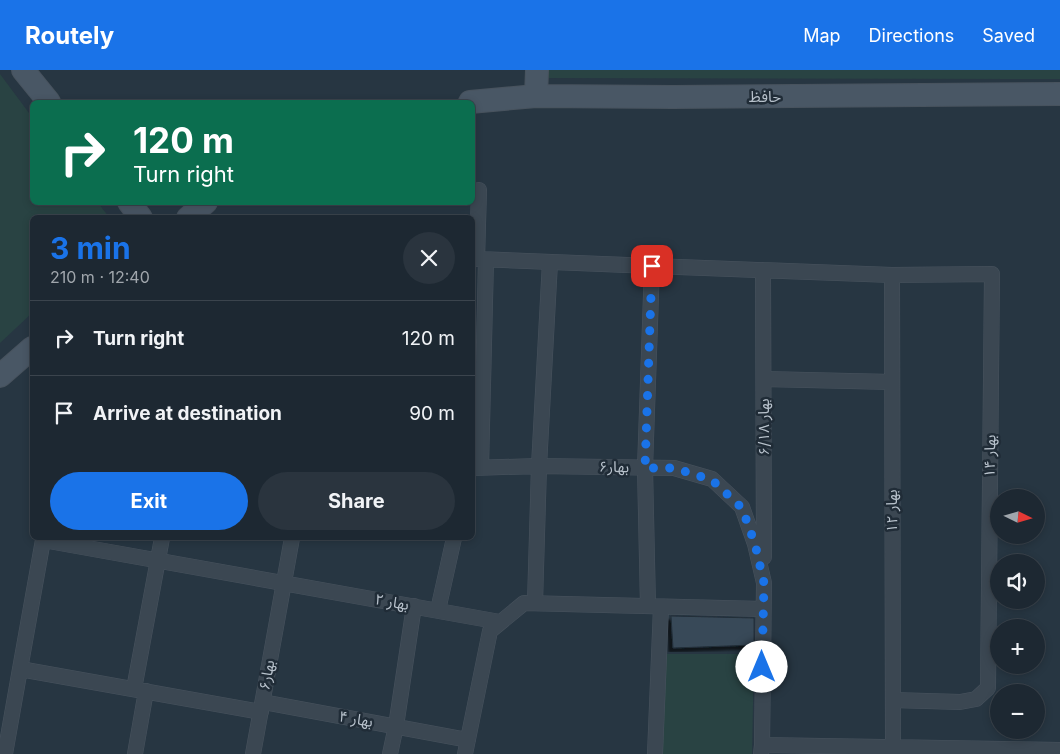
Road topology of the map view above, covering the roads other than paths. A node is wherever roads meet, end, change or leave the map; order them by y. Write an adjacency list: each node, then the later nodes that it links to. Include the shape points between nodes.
1 (23, 70): 5 (main road)
2 (537, 70): 4 (main road)
3 (1060, 94): 4 (main road, حافظ)
4 (536, 96): 6 (main road, حافظ)
5 (47, 100)
6 (475, 102)
7 (479, 190): 8 (street, via 477,259)
8 (486, 260): 9 (street); 18 (street)
9 (550, 262): 10 (street); 17 (street)
10 (652, 266): 11 (street); 19 (street)
11 (763, 270): 12 (street); 15 (street, بهار ۶/۱۸)
12 (892, 275): 16 (street, بهار ۱۲); 35 (street, بهار ۱۴, via 992,274 988,688 976,699 960,702)
13 (30, 350): 14 (main road)
14 (0, 376)
15 (764, 379): 16 (street); 26 (street, بهار ۶/۱۸)
16 (892, 382): 35 (street, بهار ۱۲)
17 (538, 466): 18 (street, بهار۶); 19 (street, بهار۶); 27 (street)
18 (477, 467)
19 (645, 468): 26 (street, بهار۶, via 674,468 712,480 742,508); 29 (street)
20 (162, 540): 24 (street)
21 (292, 540): 25 (street, بهار۶)
22 (454, 540): 31 (street)
23 (68, 541): 24 (street, بهار ۲); 33 (street, بهار ۲, via 43,540)
24 (158, 560): 25 (street, بهار ۲); 34 (street)
25 (284, 582): 28 (street, بهار ۲); 36 (street, بهار۶)
26 (764, 583): 30 (street, بهار۶)
27 (535, 603): 29 (street); 32 (street, via 524,603)
28 (414, 606): 31 (street, بهار ۲); 37 (street)
29 (654, 606): 30 (street); 46 (street)
30 (763, 609): 40 (street, بهار۶)
31 (438, 610): 32 (street, بهار ۲)
32 (500, 622): 38 (street, via 490,631)
33 (20, 669): 34 (street, بهار ۴); 42 (street)
34 (140, 690): 36 (street, بهار ۴); 43 (street)
35 (893, 700): 39 (street, بهار ۱۲)
36 (262, 707): 37 (street, بهار ۴); 44 (street, بهار۶)
37 (396, 726): 38 (street, بهار ۴, via 450,737); 45 (street)
38 (467, 747)
39 (893, 747): 40 (street); 41 (street)
40 (761, 749)
41 (1060, 750)
42 (5, 754)
43 (135, 754)
44 (253, 754)
45 (390, 754)
46 (655, 754)

